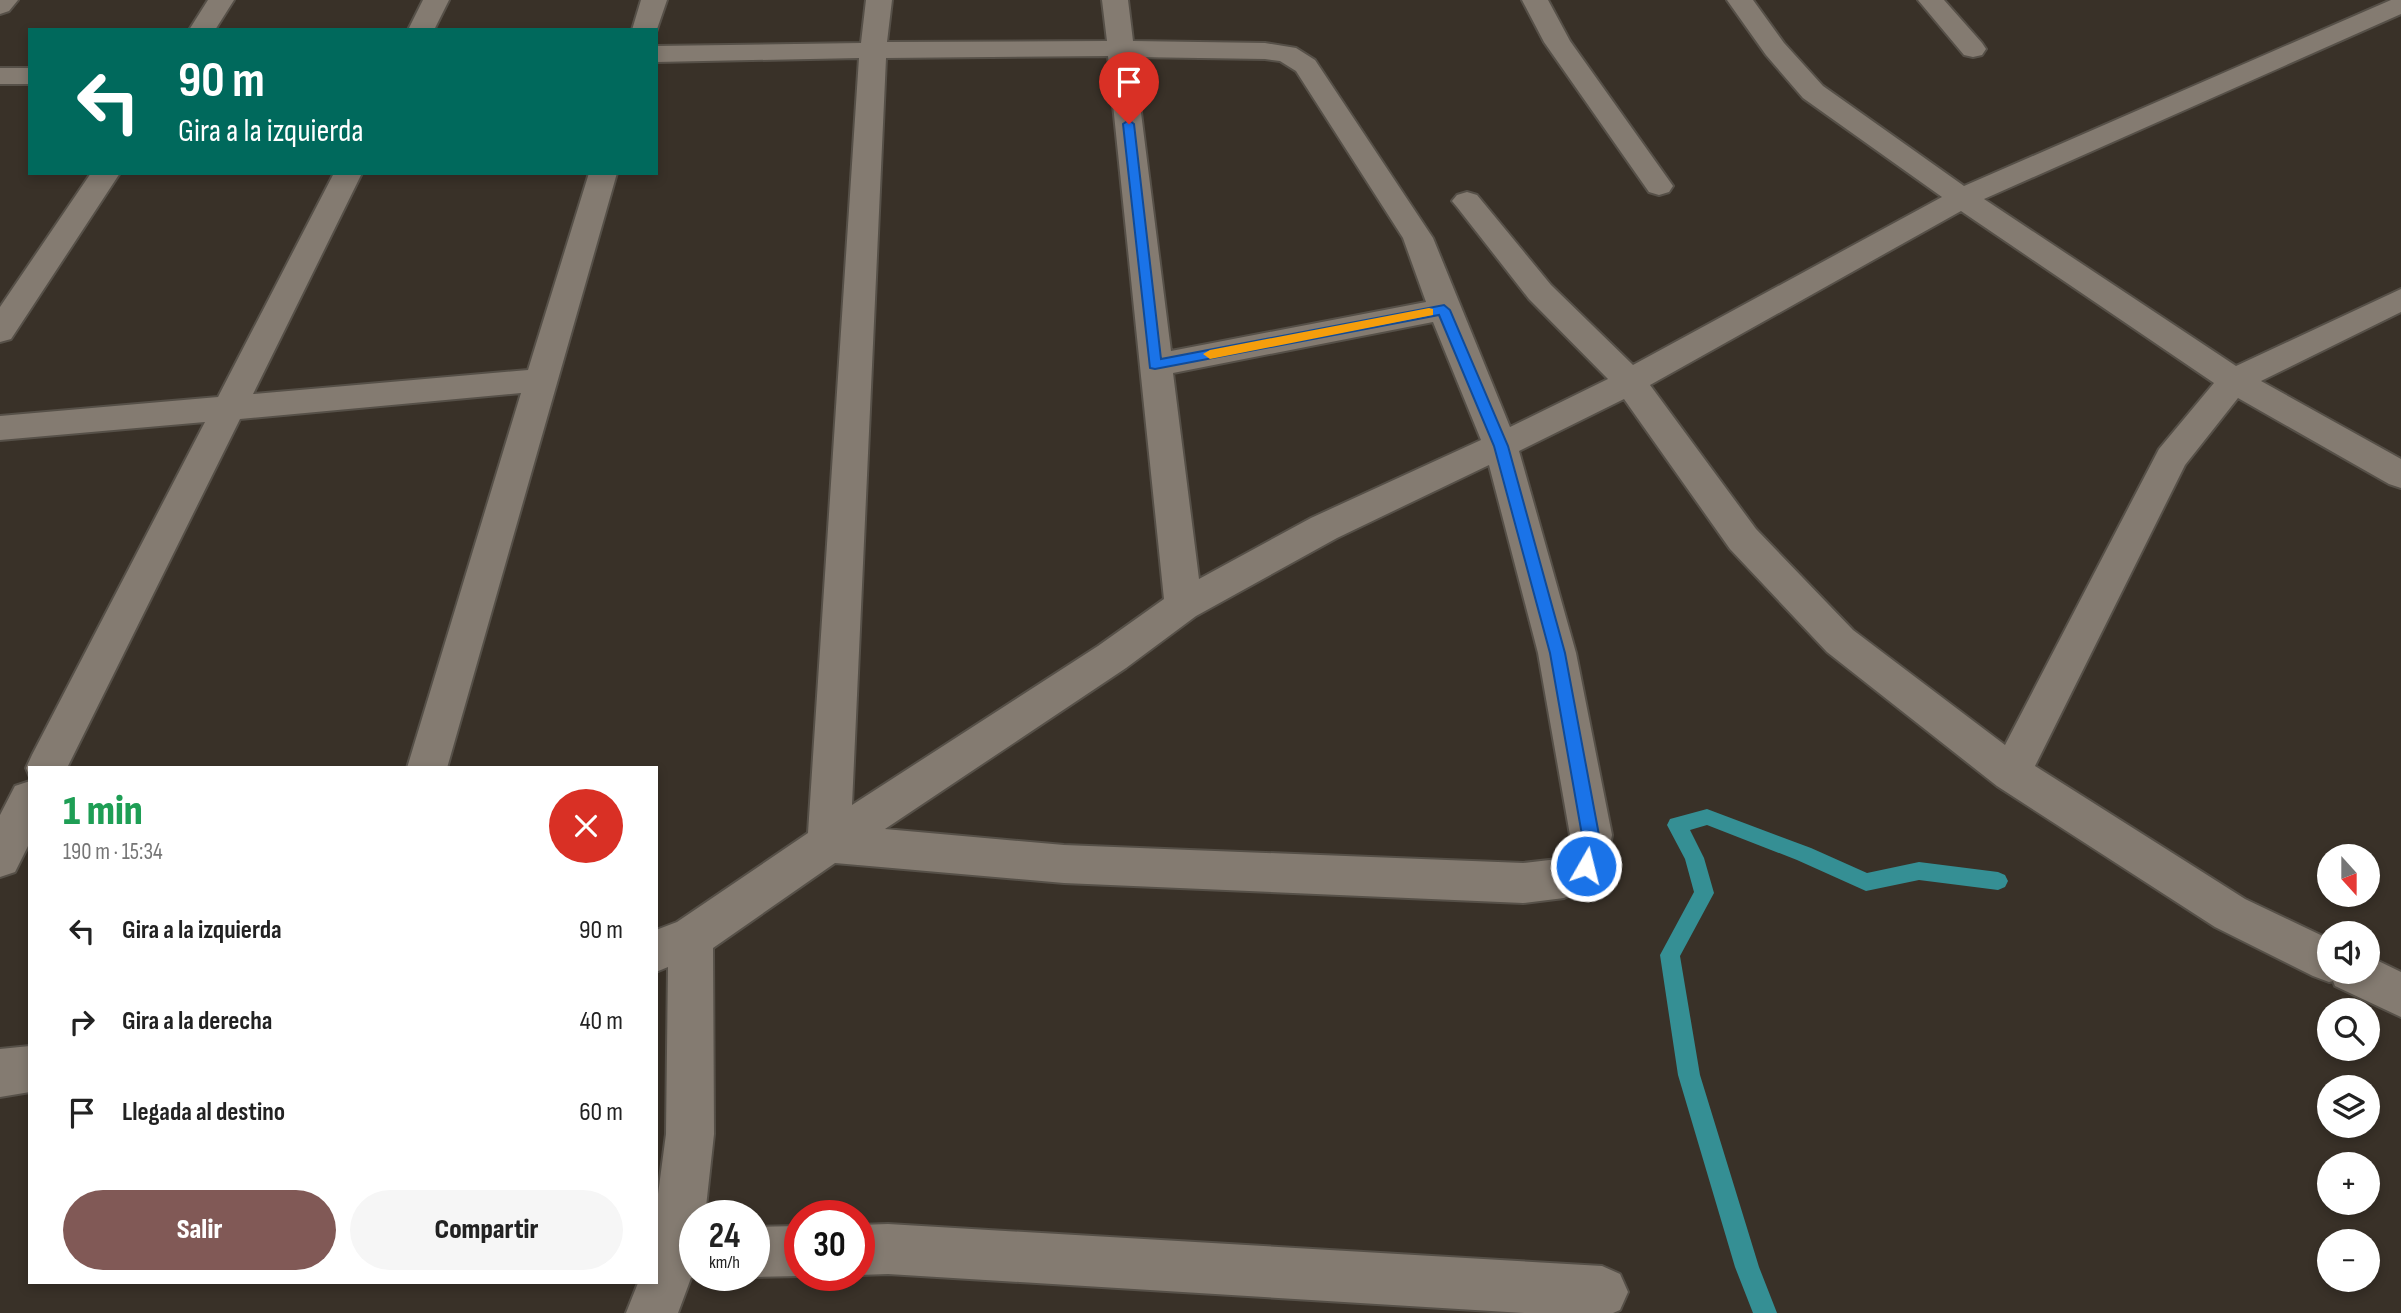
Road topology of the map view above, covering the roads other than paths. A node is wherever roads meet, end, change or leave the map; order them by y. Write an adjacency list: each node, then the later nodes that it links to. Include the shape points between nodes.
1 (5, 0): 11 (street)
2 (222, 0): 12 (street)
3 (436, 0): 13 (street)
4 (654, 0): 14 (street)
5 (879, 0): 17 (street)
6 (1115, 0): 15 (street)
7 (1535, 0): 24 (street, via 1557,43)
8 (1740, 0): 25 (street, via 1813,92)
9 (1931, 0): 16 (street)
10 (2388, 5): 25 (street)
11 (0, 6)
12 (203, 28)
13 (422, 28)
14 (647, 28)
15 (1121, 47): 17 (street); 28 (street, via 1265,51 1287,54 1306,66 1418,238); 30 (street)
16 (1973, 49)
17 (873, 51): 18 (street); 43 (street)
18 (658, 54)
19 (0, 76): 20 (street)
20 (28, 76)
21 (105, 175): 29 (street)
22 (347, 175): 34 (street)
23 (602, 175): 31 (street)
24 (1660, 186)
25 (1962, 198): 32 (street); 33 (street)
26 (1466, 201): 32 (street, via 1540,292)
27 (2401, 299): 33 (street)
28 (1444, 310): 30 (street); 36 (street)
29 (0, 331)
30 (1155, 365): 38 (street)
31 (542, 380): 34 (street); 40 (street)
32 (1629, 381): 36 (street); 41 (street, via 1743,539 1840,642)
33 (2234, 381): 37 (street); 41 (street, via 2171,458)
34 (229, 408): 35 (street); 39 (street)
35 (0, 428)
36 (1516, 440): 38 (street, via 1324,528); 43 (street, via 1591,835 1586,866 1564,878 1522,883 1064,864)
37 (2401, 475)
38 (1183, 606): 43 (street)
39 (47, 766)
40 (428, 766)
41 (2011, 773): 46 (street, via 2230,912)
42 (28, 803): 44 (street)
43 (829, 843): 45 (street)
44 (0, 858)
45 (674, 945): 51 (street, via 690,1134)
46 (2317, 955)
47 (2378, 984): 48 (street)
48 (2401, 995)
49 (28, 1069): 50 (street)
50 (0, 1073)
51 (687, 1200)
52 (875, 1250): 54 (street)
53 (679, 1264): 55 (street)
54 (1602, 1292)
55 (652, 1313)

